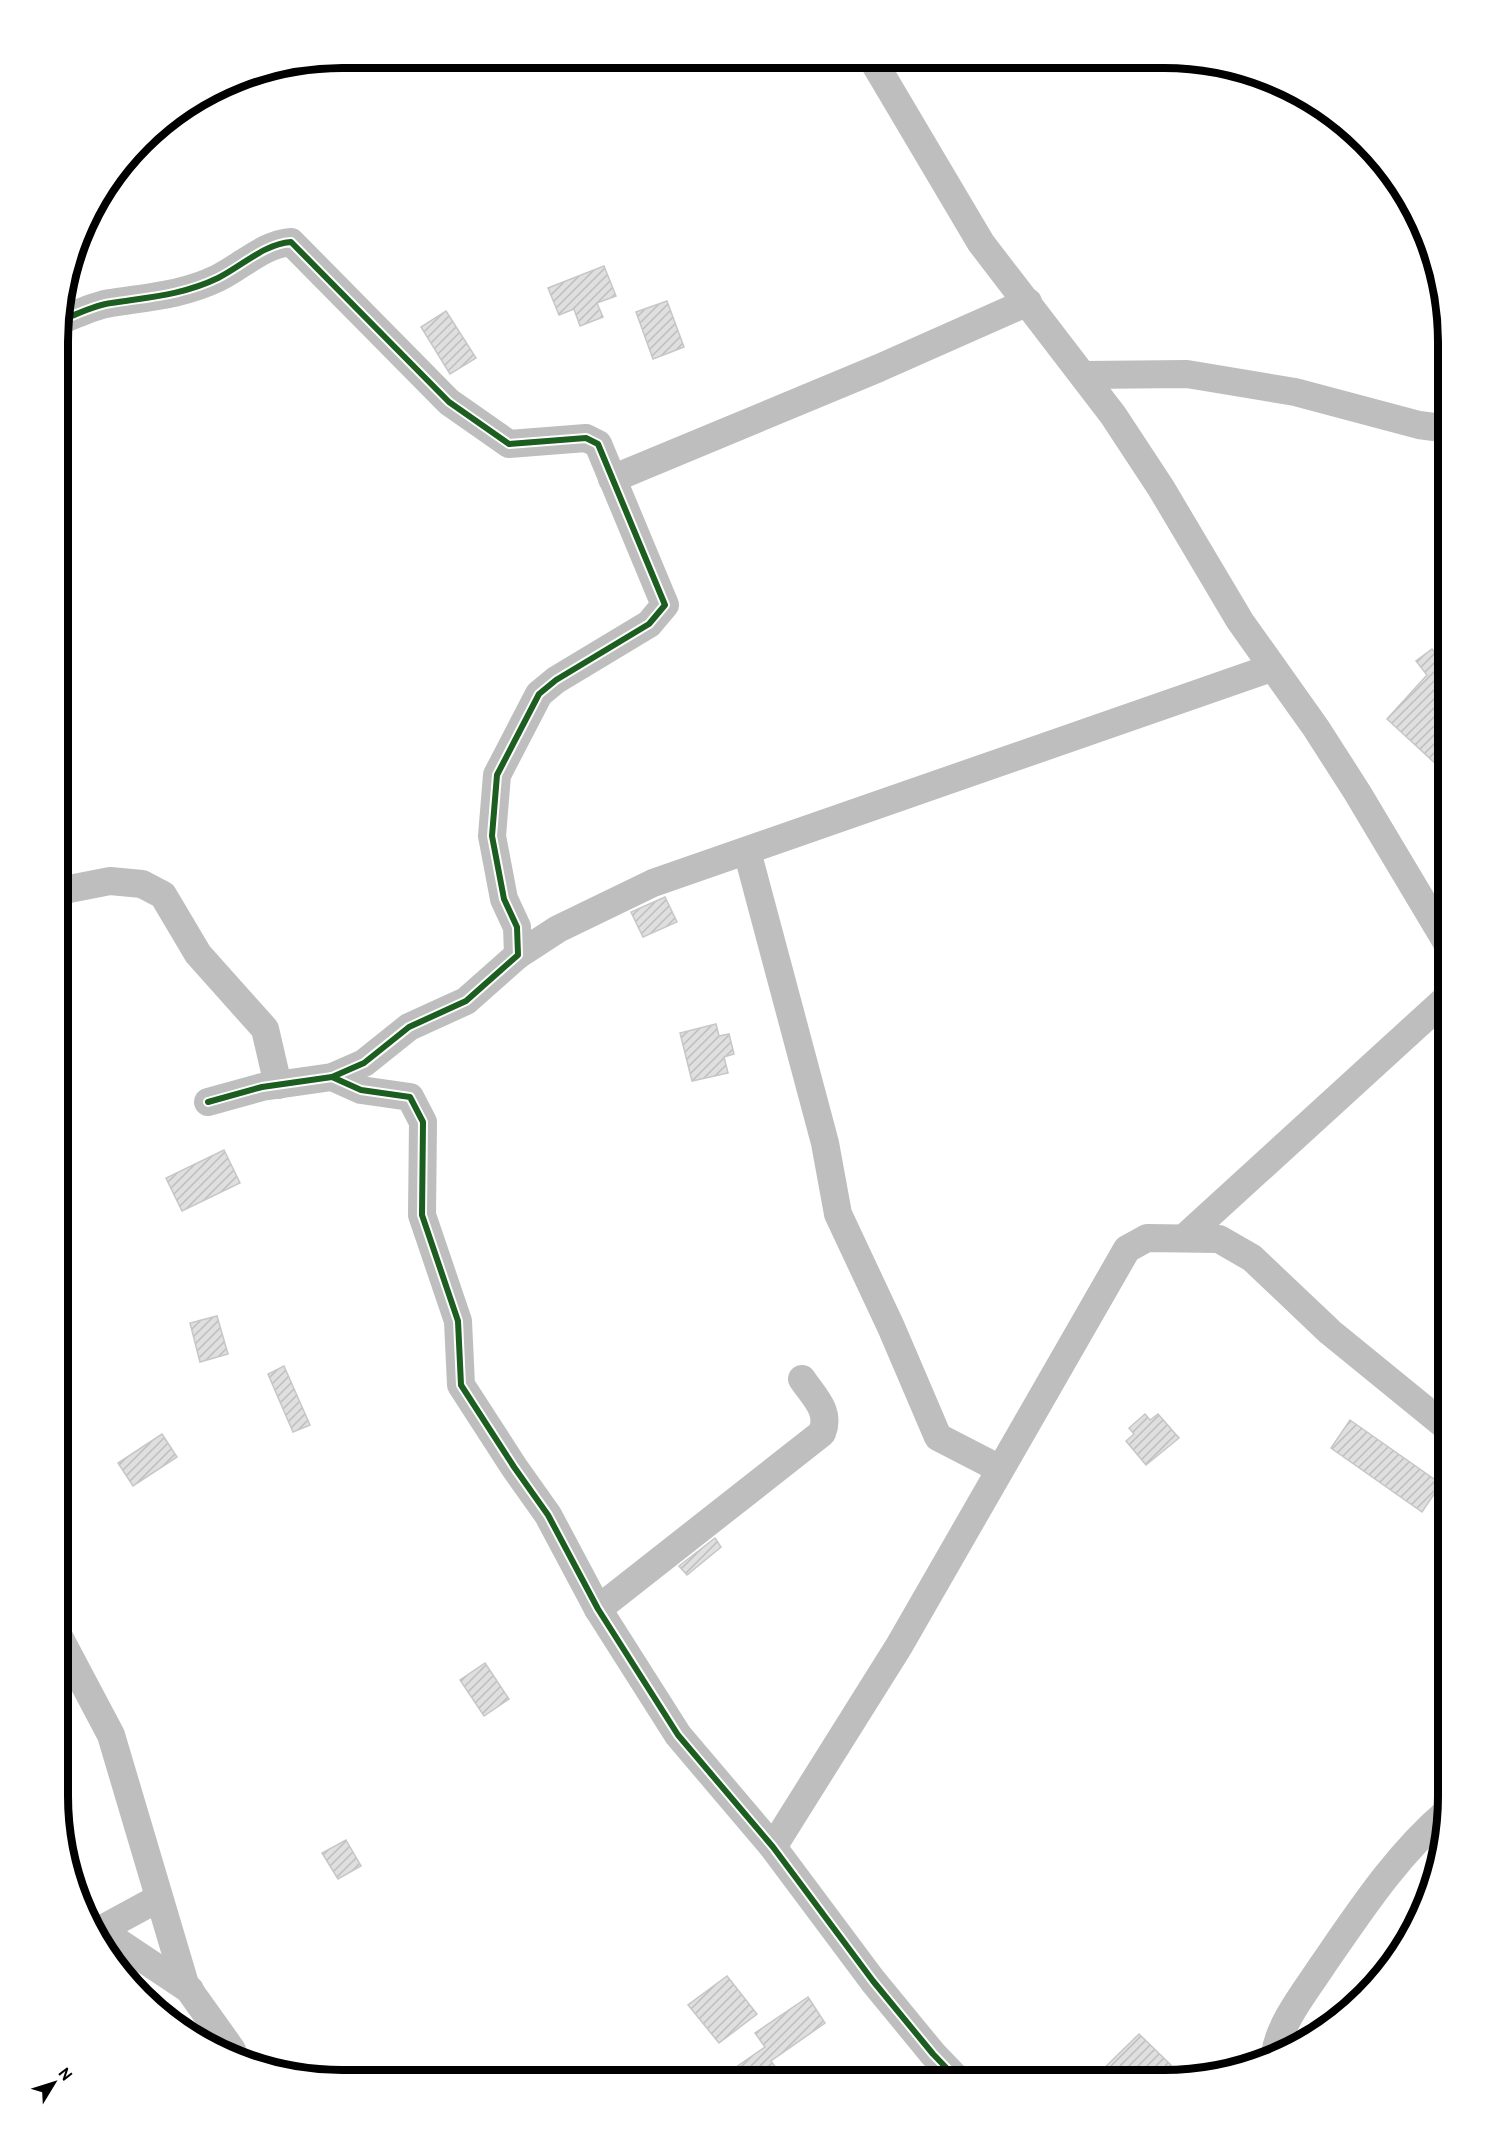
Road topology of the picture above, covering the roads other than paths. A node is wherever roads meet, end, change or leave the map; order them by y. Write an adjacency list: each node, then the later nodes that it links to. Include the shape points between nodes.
1 (878, 68): 2 (street, via 981,243)
2 (1028, 302): 4 (street); 6 (street)
3 (69, 318): 6 (street, via 109,303 195,289 277,243 291,242 449,402 509,444 586,438 598,444)
4 (1084, 375): 5 (street, via 1187,374 1295,392); 7 (street, via 1161,488 1239,621)
5 (1438, 428)
6 (612, 479): 11 (street, via 664,605 649,624 555,680 539,694 497,775 492,836 504,899 517,927)
7 (1272, 668): 8 (street); 10 (street, via 1316,728)
8 (747, 851): 11 (street, via 653,883 558,929); 19 (street, via 825,1143 838,1214 938,1437)
9 (68, 889): 14 (street, via 111,881 142,884 163,895 198,954 265,1029)
10 (1438, 928)
11 (518, 955): 13 (street, via 466,1001 409,1028)
12 (1438, 1006): 16 (street)
13 (363, 1077): 14 (street); 20 (street, via 410,1097 423,1122 422,1215 458,1321 461,1385 548,1515)
14 (278, 1085): 15 (street)
15 (208, 1102)
16 (1184, 1238): 18 (street, via 1219,1239 1252,1258 1330,1332); 19 (street, via 1147,1238 1127,1249)
17 (802, 1379): 20 (street, via 825,1411 822,1433)
18 (1438, 1420)
19 (1000, 1468): 23 (street, via 899,1646)
20 (598, 1610): 23 (street, via 678,1735)
21 (68, 1654): 24 (street, via 111,1735)
22 (1437, 1820): 29 (street, via 1371,1894 1305,1992)
23 (772, 1847): 31 (street, via 873,1981)
24 (159, 1898): 25 (street); 27 (street)
25 (101, 1926)
26 (107, 1936): 27 (street)
27 (185, 1984): 28 (street); 30 (street)
28 (226, 2044)
29 (1276, 2046)
30 (250, 2054)
31 (948, 2070)

